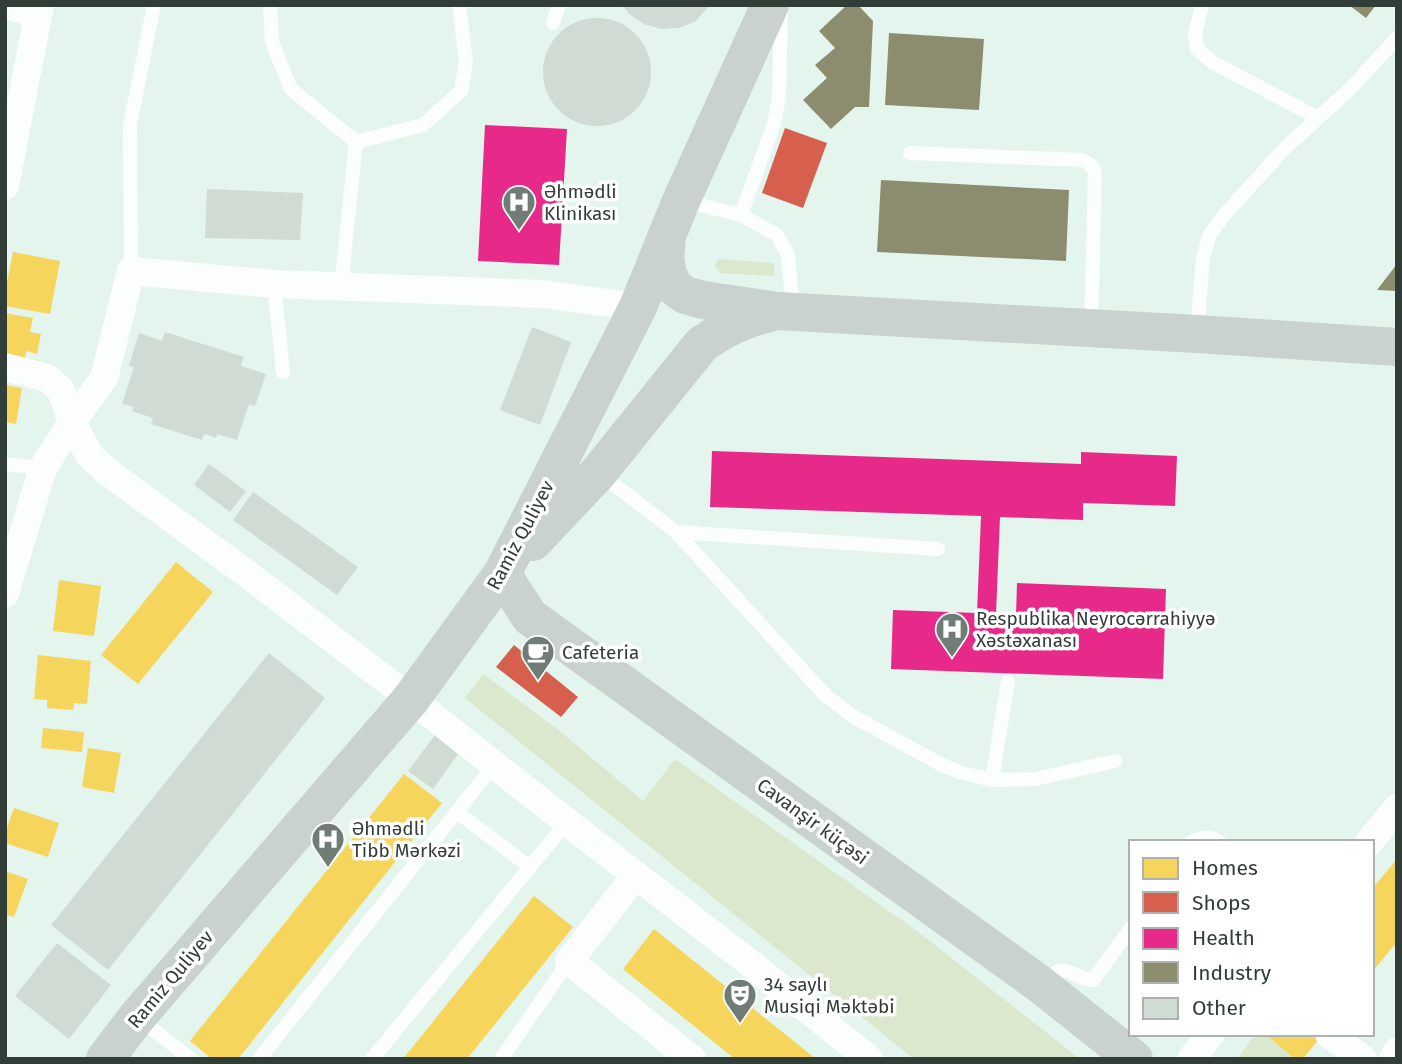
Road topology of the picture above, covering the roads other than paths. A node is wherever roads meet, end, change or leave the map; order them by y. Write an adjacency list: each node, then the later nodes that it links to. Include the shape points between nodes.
1 (5, 5): 9 (street)
2 (155, 5): 19 (lane, via 130,125)
3 (270, 5): 13 (lane, via 272,42 291,89)
4 (459, 5): 13 (lane, via 466,62 461,91 423,125)
5 (559, 5): 10 (lane)
6 (770, 5): 16 (main road, Ramiz Quliyev)
7 (781, 5): 17 (lane, via 779,98)
8 (1202, 5): 12 (lane, via 1196,49)
9 (39, 9): 15 (street)
10 (553, 23)
11 (1397, 38): 12 (lane)
12 (1318, 118): 25 (lane, via 1285,148 1210,234 1203,258)
13 (356, 142): 21 (lane)
14 (910, 153): 24 (lane, via 1082,160 1091,165 1095,173)
15 (5, 186)
16 (681, 201): 17 (lane); 18 (main road, Ramiz Quliyev)
17 (741, 215): 23 (lane, via 778,235 788,255)
18 (667, 235): 22 (main road, Ramiz Quliyev); 23 (main road, via 668,274 674,287 685,295)
19 (131, 271): 20 (street); 29 (street, via 104,377)
20 (274, 284): 21 (street); 28 (lane)
21 (341, 286): 22 (street, via 542,294)
22 (638, 307): 23 (main road); 35 (main road, Ramiz Quliyev)
23 (785, 312): 24 (main road); 32 (main road, via 742,320 702,344)
24 (1090, 328): 25 (main road)
25 (1196, 334): 26 (main road)
26 (1397, 347)
27 (5, 367): 29 (street, via 47,377 61,390)
28 (283, 372)
29 (72, 422): 31 (street); 38 (street, via 89,456)
30 (5, 464): 31 (lane)
31 (43, 468): 36 (street)
32 (598, 472): 33 (lane); 35 (main road)
33 (676, 532): 34 (lane); 41 (lane, via 826,696 854,717 943,765)
34 (938, 549)
35 (502, 574): 38 (main road, Ramiz Quliyev); 52 (main road, Cavanşir küçəsi, via 530,617)
36 (5, 594)
37 (1008, 682): 41 (lane)
38 (411, 699): 40 (street); 53 (main road, Ramiz Quliyev)
39 (1115, 761): 41 (lane, via 1036,779)
40 (495, 764): 42 (lane); 44 (street)
41 (992, 779)
42 (457, 813): 48 (lane); 59 (lane)
43 (1394, 817): 47 (street)
44 (567, 822): 48 (lane); 49 (street)
45 (1196, 840): 46 (lane)
46 (1216, 840)
47 (1371, 840)
48 (530, 867): 60 (lane)
49 (636, 874): 51 (street); 63 (street)
50 (1129, 931): 52 (lane, via 1093,980 1058,971)
51 (569, 961): 61 (lane); 62 (street)
52 (1041, 985): 64 (main road, Cavanşir küçəsi)
53 (137, 1017): 57 (main road, Ramiz Quliyev); 58 (lane)
54 (1209, 1036): 65 (street)
55 (1332, 1036): 66 (street)
56 (1397, 1051): 67 (street)
57 (105, 1059)
58 (191, 1059)
59 (259, 1059)
60 (372, 1059)
61 (501, 1059)
62 (692, 1059)
63 (869, 1059)
64 (1134, 1059)
65 (1191, 1059)
66 (1363, 1059)
67 (1393, 1059)

